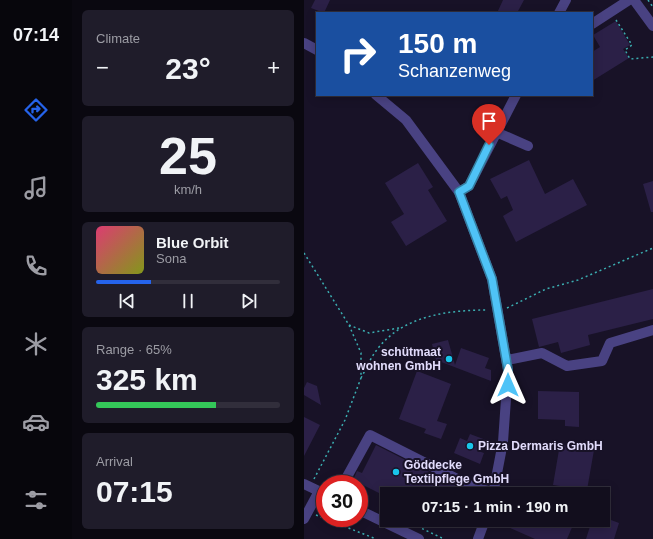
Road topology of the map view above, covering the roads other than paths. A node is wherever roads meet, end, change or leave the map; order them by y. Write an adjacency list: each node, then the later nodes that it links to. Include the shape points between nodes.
1 (566, 0): 4 (street)
2 (629, 0): 5 (street)
3 (634, 0): 6 (street)
4 (560, 12)
5 (593, 23)
6 (653, 26)
7 (304, 43): 8 (street)
8 (316, 49)
9 (377, 96): 13 (street, via 406,120)
10 (515, 96): 11 (street)
11 (496, 132): 12 (street); 13 (street, via 469,186)
12 (528, 146)
13 (459, 192): 15 (street, via 492,279)
14 (653, 330): 15 (street, via 610,343 602,361 568,366 542,353)
15 (507, 360): 18 (street, via 506,415)
16 (348, 475): 17 (street, via 370,435)
17 (473, 487)
18 (494, 487)
19 (314, 489): 21 (street)
20 (368, 514): 23 (street)
21 (306, 515)
22 (482, 527): 24 (street)
23 (420, 539)
24 (478, 539)

